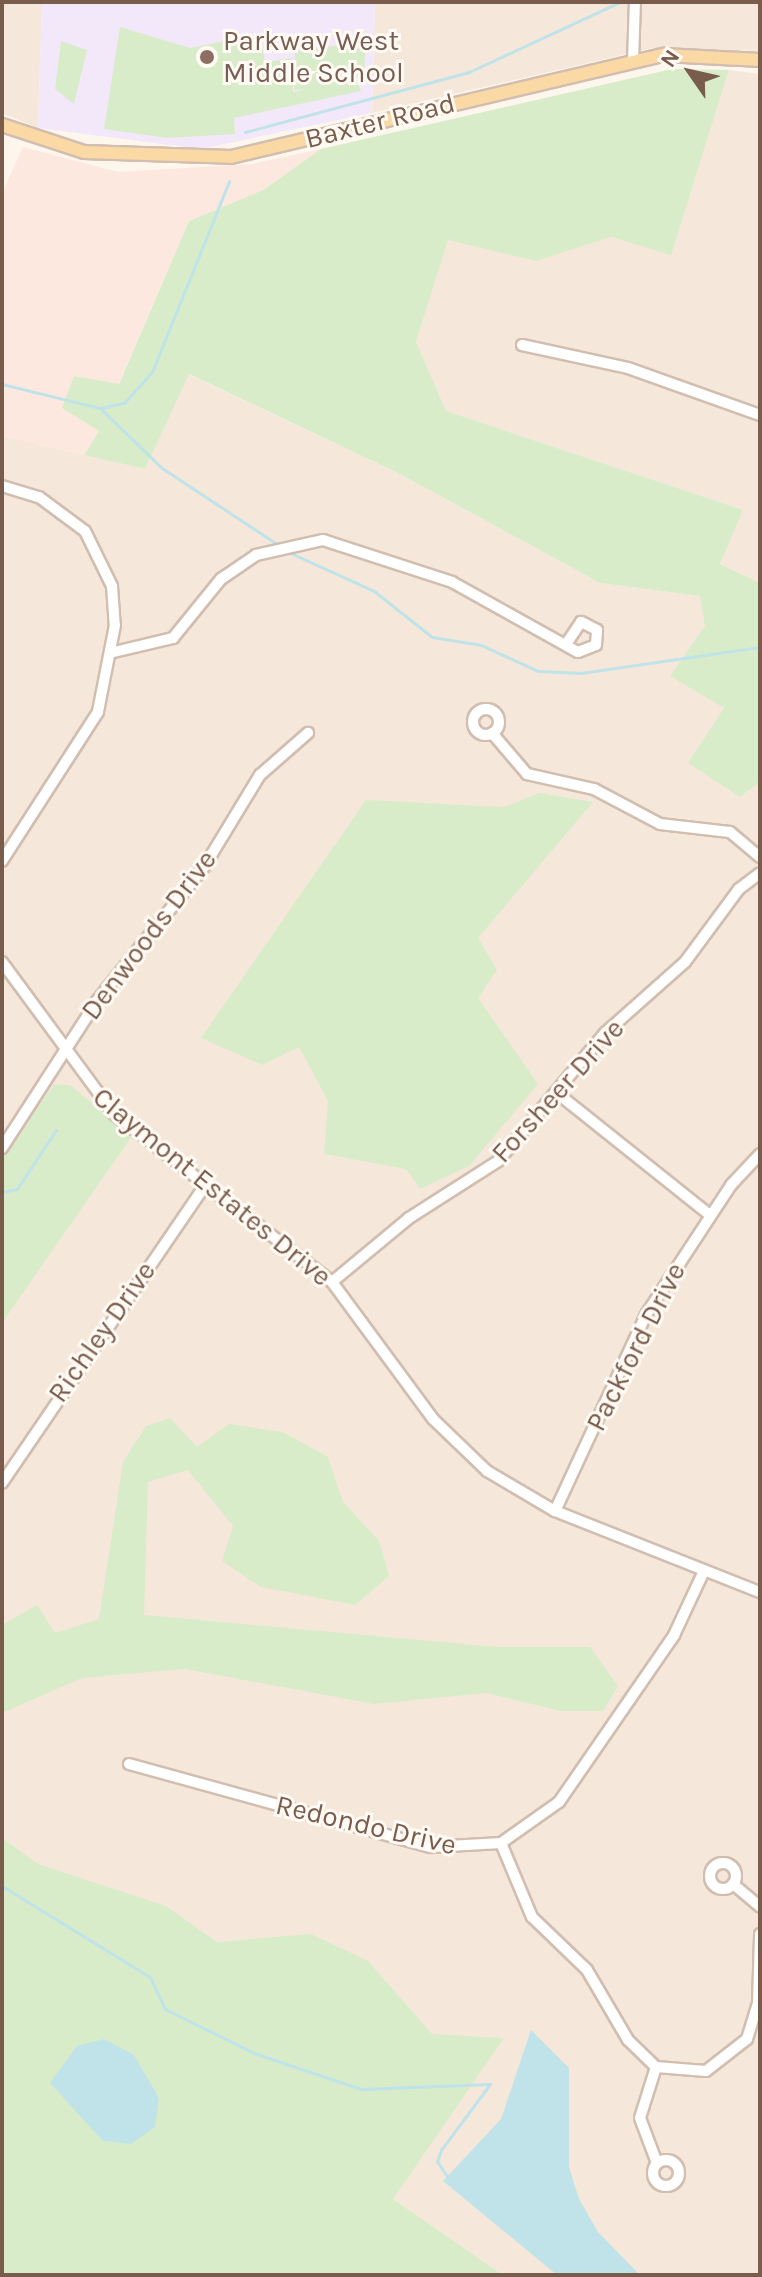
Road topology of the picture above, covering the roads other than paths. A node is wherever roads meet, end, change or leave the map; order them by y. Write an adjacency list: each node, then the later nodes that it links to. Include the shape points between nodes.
1 (635, 2): 3 (street)
2 (760, 60): 3 (main road, Baxter Road, via 664,55)
3 (633, 61): 4 (main road, Baxter Road, via 231,157 84,152)
4 (2, 125)
5 (522, 345): 6 (street, via 628,368)
6 (760, 415)
7 (2, 486): 9 (street, via 58,508 97,549 112,586)
8 (568, 641): 9 (street, via 547,640 452,582 323,540 256,555 221,579 173,638)
9 (114, 652): 13 (street, via 98,712)
10 (308, 733): 16 (street, Denwoods Drive, via 260,775 173,911)
11 (492, 733): 12 (street, via 527,774 594,789 660,824 730,832)
12 (760, 857)
13 (2, 861)
14 (760, 873): 17 (street, Forsheer Drive)
15 (2, 962): 16 (street, Claymont Estates Drive)
16 (66, 1048): 18 (street, Denwoods Drive); 20 (street, Claymont Estates Drive, via 114,1114)
17 (557, 1093): 21 (street); 22 (street, Forsheer Drive, via 490,1167 409,1218)
18 (2, 1148)
19 (760, 1154): 21 (street, Packford Drive)
20 (206, 1184): 22 (street, Claymont Estates Drive); 23 (street, Richley Drive)
21 (710, 1215): 24 (street, Packford Drive, via 647,1313)
22 (332, 1282): 24 (street, Claymont Estates Drive, via 450,1438 504,1483)
23 (2, 1483)
24 (555, 1511): 25 (street, Claymont Estates Drive)
25 (704, 1571): 26 (street, Claymont Estates Drive); 28 (street, via 674,1635 559,1802)
26 (760, 1592)
27 (129, 1764): 28 (street, Redondo Drive, via 431,1847)
28 (501, 1843): 32 (street, via 537,1924 587,1970 628,2040)
29 (733, 1884): 30 (street)
30 (760, 1907)
31 (760, 1934): 32 (street, via 758,2003 747,2039 706,2071)
32 (656, 2067): 33 (street, via 640,2118)
33 (657, 2163)

